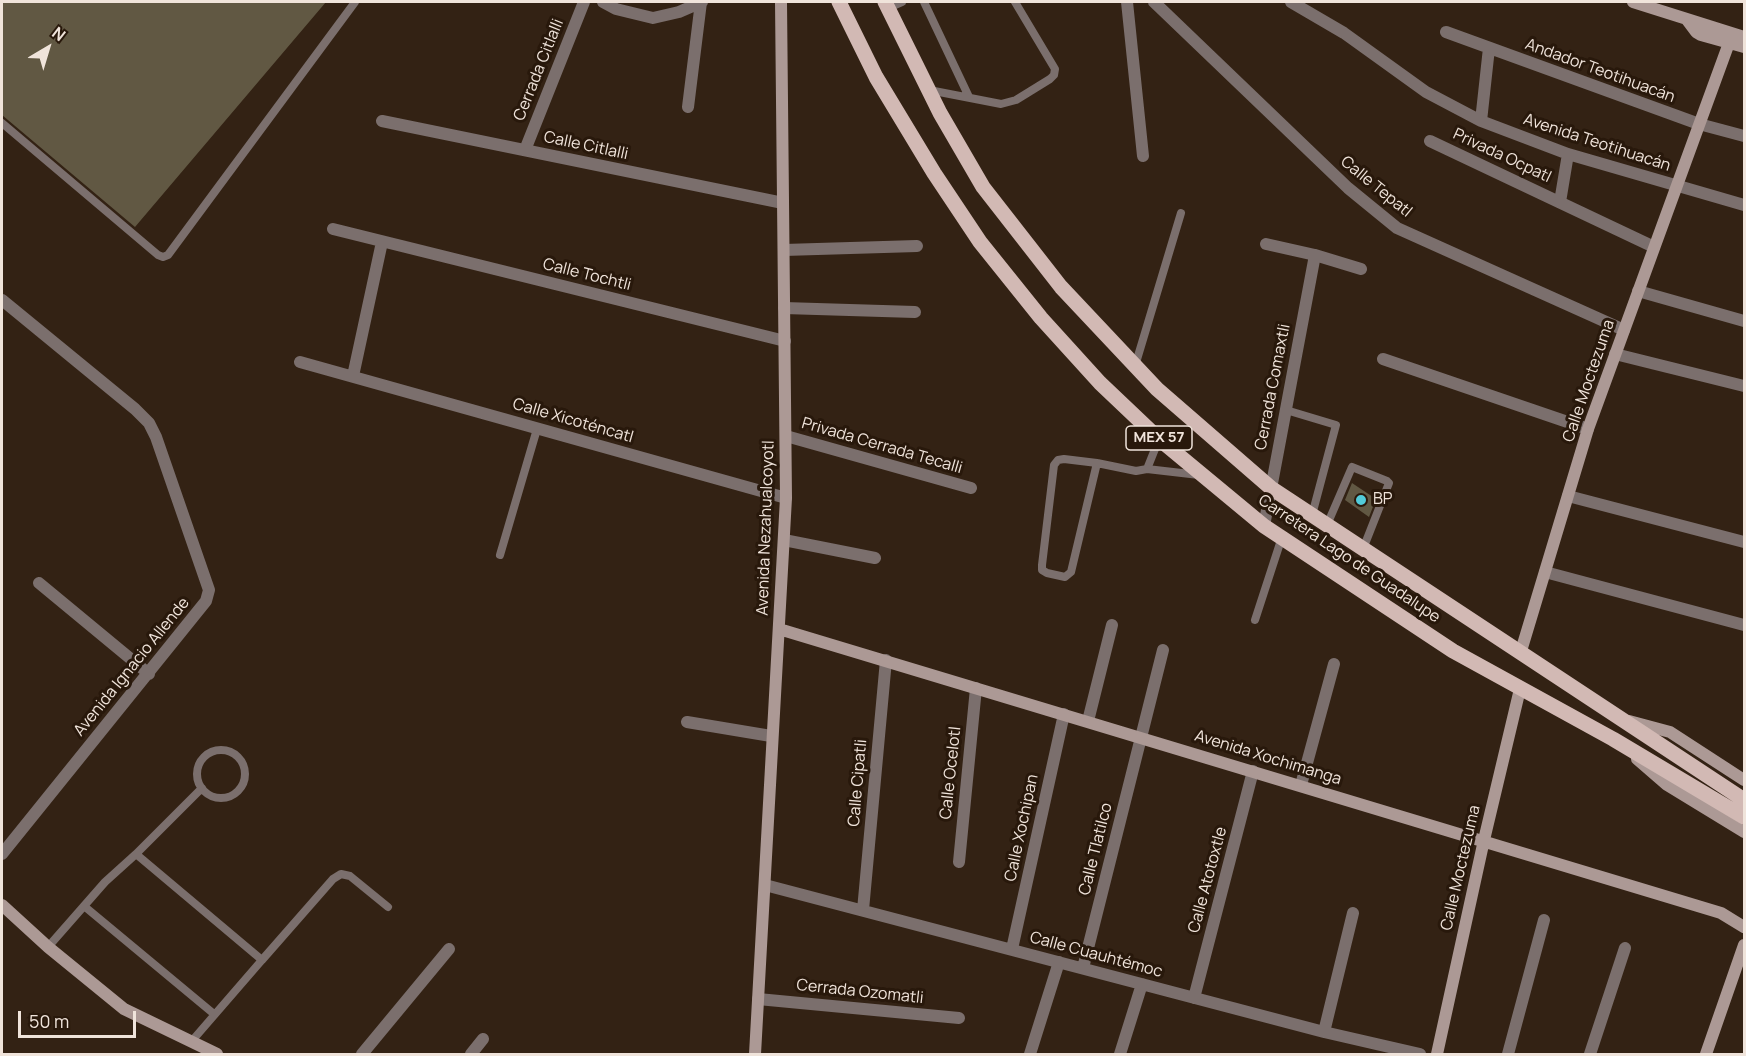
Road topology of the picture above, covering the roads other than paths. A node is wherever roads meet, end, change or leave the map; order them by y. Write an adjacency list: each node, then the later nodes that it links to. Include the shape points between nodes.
1 (355, 2): 25 (lane, via 168,255 158,255)
2 (584, 2): 29 (street, Cerrada Citlalli)
3 (603, 2): 4 (street, via 653,18)
4 (701, 2): 22 (street)
5 (782, 2): 34 (street, Avenida Nezahualcoyotl)
6 (839, 2): 62 (main road, Carretera Lago de Guadalupe / MEX 57, via 876,77 980,242 1100,383)
7 (924, 2): 21 (lane)
8 (1015, 2): 21 (lane, via 1054,75 1016,100 1001,104)
9 (1127, 2): 31 (street)
10 (1154, 2): 50 (street, Calle Tepatl, via 1348,188 1397,228)
11 (1291, 2): 24 (street, Avenida Teotihuacán, via 1344,33 1426,92)
12 (1634, 2): 14 (street)
13 (892, 4): 20 (main road, Carretera Lago de Guadalupe / MEX 57)
14 (1687, 20): 16 (street); 17 (street, via 1696,32)
15 (1446, 32): 19 (street, Andador Teotihuacán)
16 (1744, 37)
17 (1729, 43): 18 (street); 26 (street, Calle Moctezuma)
18 (1744, 47)
19 (1489, 48): 24 (street); 26 (street, Andador Teotihuacán)
20 (929, 90): 21 (lane); 55 (main road, Carretera Lago de Guadalupe / MEX 57, via 983,186 1061,287)
21 (969, 97)
22 (688, 107)
23 (382, 121): 29 (street, Calle Citlalli)
24 (1481, 122): 30 (street, Avenida Teotihuacán)
25 (2, 123)
26 (1699, 124): 27 (street, Andador Teotihuacán); 32 (street, Calle Moctezuma)
27 (1744, 136)
28 (1430, 141): 33 (street, Privada Ocpatl)
29 (525, 150): 34 (street, Calle Citlalli)
30 (1568, 154): 32 (street, Avenida Teotihuacán); 33 (street, Privada Ocpatl)
31 (1143, 156)
32 (1677, 186): 35 (street, Avenida Teotihuacán); 41 (street, Calle Moctezuma)
33 (1560, 202): 41 (street, Privada Ocpatl)
34 (783, 203): 42 (street, Avenida Nezahualcoyotl)
35 (1744, 205)
36 (1181, 213): 55 (lane)
37 (333, 229): 38 (street, Calle Tochtli)
38 (382, 242): 51 (street, Calle Tochtli); 56 (street)
39 (1266, 244): 43 (street)
40 (917, 246): 42 (street)
41 (1654, 247): 45 (street, Calle Moctezuma)
42 (784, 250): 47 (street, Avenida Nezahualcoyotl)
43 (1315, 255): 44 (street); 58 (street, Cerrada Comaxtli)
44 (1361, 269)
45 (1638, 291): 49 (street); 50 (street, Calle Moctezuma)
46 (2, 300): 89 (street, Avenida Ignacio Allende, via 135,409 156,437 209,590 206,601)
47 (784, 308): 48 (street); 51 (street, Avenida Nezahualcoyotl)
48 (915, 312)
49 (1744, 321)
50 (1624, 330): 52 (street, Calle Moctezuma)
51 (784, 341): 61 (street, Avenida Nezahualcoyotl)
52 (1615, 354): 57 (street); 60 (street, Calle Moctezuma)
53 (1383, 359): 60 (street)
54 (300, 362): 56 (street, Calle Xicoténcatl)
55 (1135, 366): 67 (main road, Carretera Lago de Guadalupe / MEX 57)
56 (353, 376): 59 (street, Calle Xicoténcatl)
57 (1744, 386)
58 (1286, 410): 67 (street, Cerrada Comaxtli); 70 (lane, via 1336,425)
59 (537, 429): 69 (street, Calle Xicoténcatl); 77 (lane)
60 (1588, 429): 68 (street, Calle Moctezuma)
61 (786, 436): 66 (street, Privada Cerrada Tecalli); 69 (street, Avenida Nezahualcoyotl)
62 (1160, 439): 64 (lane); 65 (main road, Carretera Lago de Guadalupe / MEX 57)
63 (1097, 463): 63 (lane, via 1064,459 1054,465 1042,565 1047,573 1065,577 1071,572); 64 (lane, via 1136,471)
64 (1147, 469): 65 (lane)
65 (1203, 476): 72 (main road, Carretera Lago de Guadalupe / MEX 57)
66 (970, 488)
67 (1271, 488): 70 (main road, Carretera Lago de Guadalupe / MEX 57); 72 (street, Cerrada Comaxtli)
68 (1568, 496): 75 (street); 79 (street, Calle Moctezuma)
69 (786, 498): 74 (street, Avenida Nezahualcoyotl)
70 (1312, 515): 71 (main road, Carretera Lago de Guadalupe / MEX 57)
71 (1327, 525): 76 (main road, Carretera Lago de Guadalupe / MEX 57); 76 (lane, via 1352,467 1387,481)
72 (1264, 526): 73 (main road, Carretera Lago de Guadalupe / MEX 57)
73 (1282, 537): 81 (lane); 91 (main road, Carretera Lago de Guadalupe / MEX 57, via 1453,651)
74 (784, 540): 78 (street); 84 (street, Avenida Nezahualcoyotl)
75 (1744, 542)
76 (1363, 549): 86 (main road, Carretera Lago de Guadalupe / MEX 57)
77 (500, 555)
78 (875, 558)
79 (1545, 572): 82 (street); 86 (street, Calle Moctezuma)
80 (39, 583): 89 (street)
81 (1255, 620)
82 (1744, 625)
83 (1112, 626): 94 (street)
84 (779, 629): 87 (street, Avenida Xochimanga); 96 (street, Avenida Nezahualcoyotl)
85 (1163, 650): 97 (street, Calle Tlatilco)
86 (1521, 651): 93 (main road, Carretera Lago de Guadalupe / MEX 57)
87 (886, 660): 90 (street, Avenida Xochimanga); 114 (street, Calle Cipatli)
88 (1334, 664): 101 (street)
89 (149, 674): 107 (street, Avenida Ignacio Allende)
90 (976, 688): 92 (street, Avenida Xochimanga); 109 (street, Calle Ocelotl)
91 (1520, 689): 98 (main road, Carretera Lago de Guadalupe / MEX 57); 106 (street, Calle Moctezuma)
92 (1064, 714): 94 (street, Avenida Xochimanga); 122 (street, Calle Xochipan)
93 (1623, 719): 100 (street, Carretera Lago de Guadalupe / MEX 57, via 1670,732); 103 (main road)
94 (1088, 721): 97 (street, Avenida Xochimanga)
95 (687, 722): 96 (street)
96 (771, 736): 110 (street, Avenida Nezahualcoyotl)
97 (1142, 737): 99 (street, Avenida Xochimanga); 125 (street, Calle Tlatilco)
98 (1613, 739): 104 (main road); 105 (street, Carretera Lago de Guadalupe / MEX 57, via 1667,785)
99 (1253, 771): 101 (street, Avenida Xochimanga); 127 (street, Calle Atotoxtle)
100 (1744, 780)
101 (1301, 785): 106 (street, Avenida Xochimanga)
102 (201, 788): 102 (lane, via 217,798 235,794 245,778 241,760 225,751 207,754 198,770); 108 (lane)
103 (1744, 800)
104 (1744, 817)
105 (1744, 832)
106 (1484, 840): 117 (street, Avenida Xochimanga, via 1721,913); 141 (street, Calle Moctezuma)
107 (2, 854)
108 (136, 854): 112 (lane); 123 (lane)
109 (959, 862)
110 (765, 885): 114 (street, Calle Cuauhtémoc); 128 (street, Avenida Nezahualcoyotl)
111 (2, 905): 119 (street)
112 (84, 906): 119 (lane); 129 (lane)
113 (388, 907): 123 (lane, via 350,876 341,874)
114 (863, 910): 122 (street, Calle Cuauhtémoc)
115 (1353, 913): 131 (street)
116 (1544, 920): 142 (street)
117 (1744, 927)
118 (1744, 945): 144 (street)
119 (48, 947): 133 (street, via 124,1009)
120 (1625, 948): 143 (street)
121 (449, 949): 135 (street)
122 (1012, 949): 124 (street, Calle Cuauhtémoc)
123 (262, 960): 129 (lane)
124 (1059, 962): 125 (street, Calle Cuauhtémoc); 138 (street)
125 (1083, 968): 126 (street, Calle Cuauhtémoc)
126 (1142, 984): 127 (street, Calle Cuauhtémoc); 139 (street)
127 (1194, 998): 131 (street, Calle Cuauhtémoc)
128 (758, 999): 130 (street, Cerrada Ozomatli); 137 (street, Avenida Nezahualcoyotl)
129 (214, 1014): 133 (lane)
130 (959, 1018)
131 (1324, 1032): 140 (street, Calle Cuauhtémoc)
132 (483, 1039): 136 (street)
133 (191, 1042): 134 (street)
134 (217, 1054)
135 (362, 1054)
136 (471, 1054)
137 (755, 1054)
138 (1030, 1054)
139 (1120, 1054)
140 (1420, 1054)
141 (1437, 1054)
142 (1508, 1054)
143 (1590, 1054)
144 (1706, 1054)

